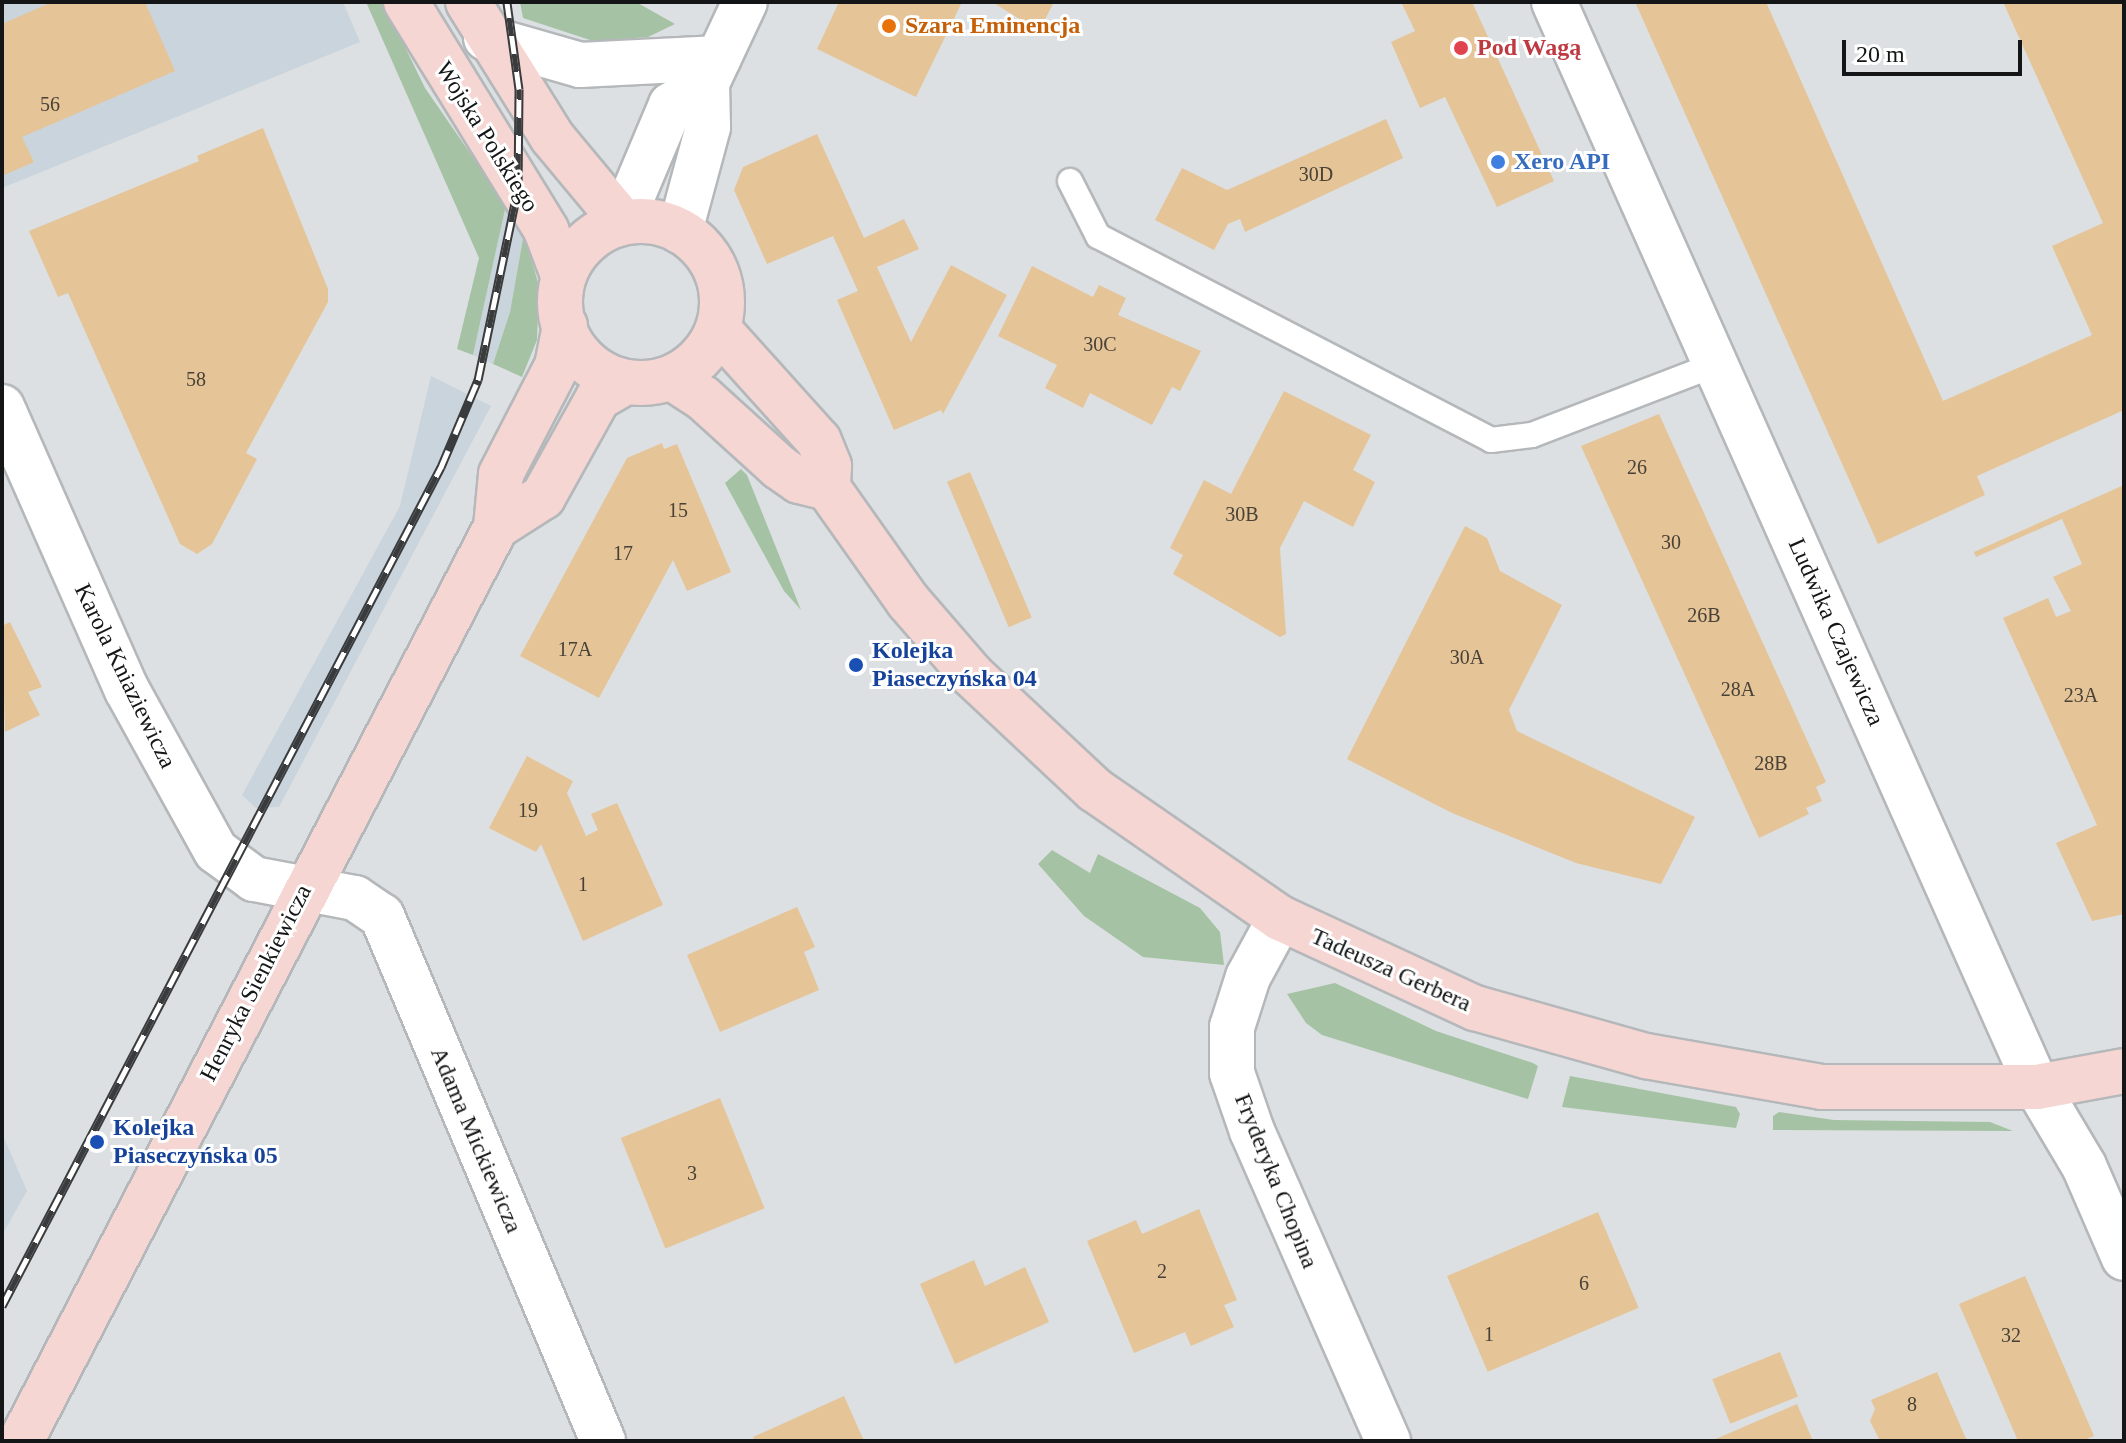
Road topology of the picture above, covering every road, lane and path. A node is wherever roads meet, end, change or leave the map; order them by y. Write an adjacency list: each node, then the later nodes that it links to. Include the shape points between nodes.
1 (406, 2): 9 (street, Wojska Polskiego, via 546,230)
2 (745, 2): 5 (street)
3 (1554, 2): 12 (street, Ludwika Czajewicza)
4 (477, 20): 5 (street, via 580,65); 7 (street, via 552,137)
5 (713, 70): 7 (street, via 671,105); 8 (street, via 708,127)
6 (1070, 181): 12 (lane, via 1098,236 1491,440 1532,435)
7 (622, 221): 8 (street, via 639,218); 9 (street, via 586,240)
8 (680, 231): 11 (street, via 696,244 712,272 722,305)
9 (563, 275): 10 (street)
10 (565, 326): 14 (street, via 587,364); 17 (street, Henryka Sienkiewicza, via 557,366 501,474)
11 (719, 330): 13 (street, via 704,358); 16 (street, Tadeusza Gerbera, via 819,441 829,466)
12 (1717, 364): 21 (street, Ludwika Czajewicza)
13 (672, 378): 14 (street); 16 (street, via 703,398 779,467 799,481)
14 (626, 382): 17 (street, Henryka Sienkiewicza, via 598,398 543,497)
15 (2, 407): 18 (street, Karola Kniaziewicza, via 127,690 216,851 254,879)
16 (828, 488): 19 (street, Tadeusza Gerbera, via 908,601 1049,751 1095,790)
17 (496, 527): 18 (street, Henryka Sienkiewicza)
18 (306, 886): 23 (street, Henryka Sienkiewicza); 24 (street, Adama Mickiewicza, via 355,898 382,916)
19 (1280, 918): 21 (street, Tadeusza Gerbera, via 1475,1008 1646,1056 1821,1087); 25 (street, Fryderyka Chopina, via 1248,977 1232,1027 1232,1073 1252,1131)
20 (2124, 1071): 21 (street, Tadeusza Gerbera)
21 (2037, 1087): 22 (street, Ludwika Czajewicza, via 2084,1166)
22 (2124, 1258)
23 (21, 1441)
24 (603, 1441)
25 (1388, 1441)

